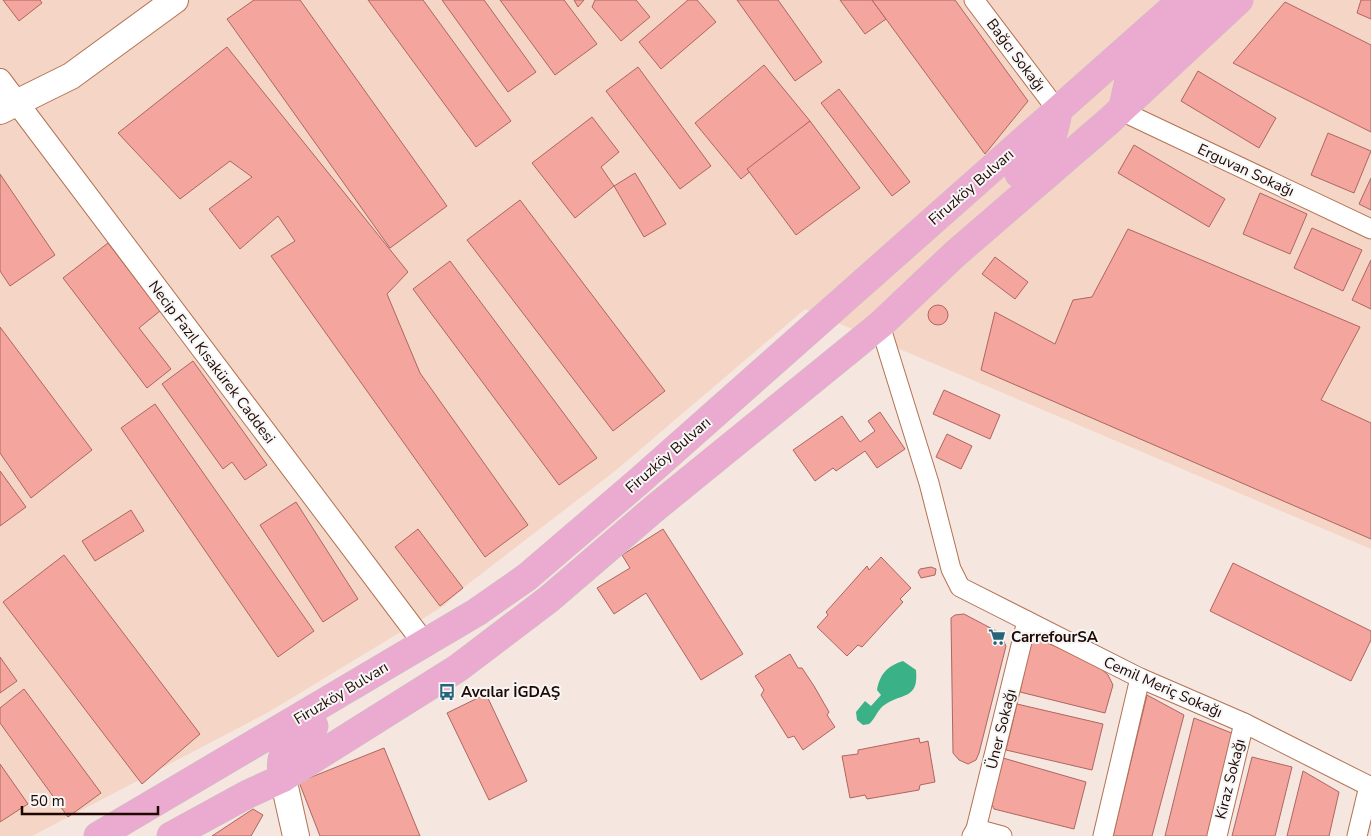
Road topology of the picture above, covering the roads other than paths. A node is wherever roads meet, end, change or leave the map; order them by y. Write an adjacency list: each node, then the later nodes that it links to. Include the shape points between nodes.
1 (175, 0): 7 (main road, via 71,76)
2 (974, 0): 9 (street, Bağcı Sokağı)
3 (1182, 0): 9 (main road, Firuzköy Bulvarı)
4 (1206, 0): 8 (main road, via 1144,54 1131,71)
5 (1239, 0): 8 (main road, Firuzköy Bulvarı)
6 (0, 80): 7 (street, Necip Fazıl Kısakürek Caddesi)
7 (8, 106): 14 (street, Necip Fazıl Kısakürek Caddesi)
8 (1123, 108): 10 (street, Erguvan Sokağı, via 1132,116); 11 (main road, Firuzköy Bulvarı)
9 (1058, 111): 11 (main road, via 1054,137 1046,150 974,217); 14 (main road, Firuzköy Bulvarı, via 527,577)
10 (1371, 229)
11 (955, 254): 12 (main road, Firuzköy Bulvarı)
12 (880, 325): 13 (street, Cemil Meriç Sokağı, via 960,587); 17 (main road, Firuzköy Bulvarı, via 655,508 578,576 458,668)
13 (1027, 621): 15 (street, Cemil Meriç Sokağı); 19 (street, Üner Sokağı)
14 (418, 647): 17 (main road, via 396,674 295,739 283,751 279,764); 20 (main road, Firuzköy Bulvarı)
15 (1140, 678): 16 (street, Cemil Meriç Sokağı); 24 (street)
16 (1244, 723): 18 (street, Cemil Meriç Sokağı); 25 (street, Kiraz Sokağı)
17 (283, 778): 21 (main road, Firuzköy Bulvarı); 22 (main road)
18 (1370, 786): 26 (street)
19 (974, 833): 23 (street)
20 (98, 836)
21 (171, 836)
22 (296, 836)
23 (1002, 836)
24 (1103, 836)
25 (1217, 836)
26 (1357, 836)

